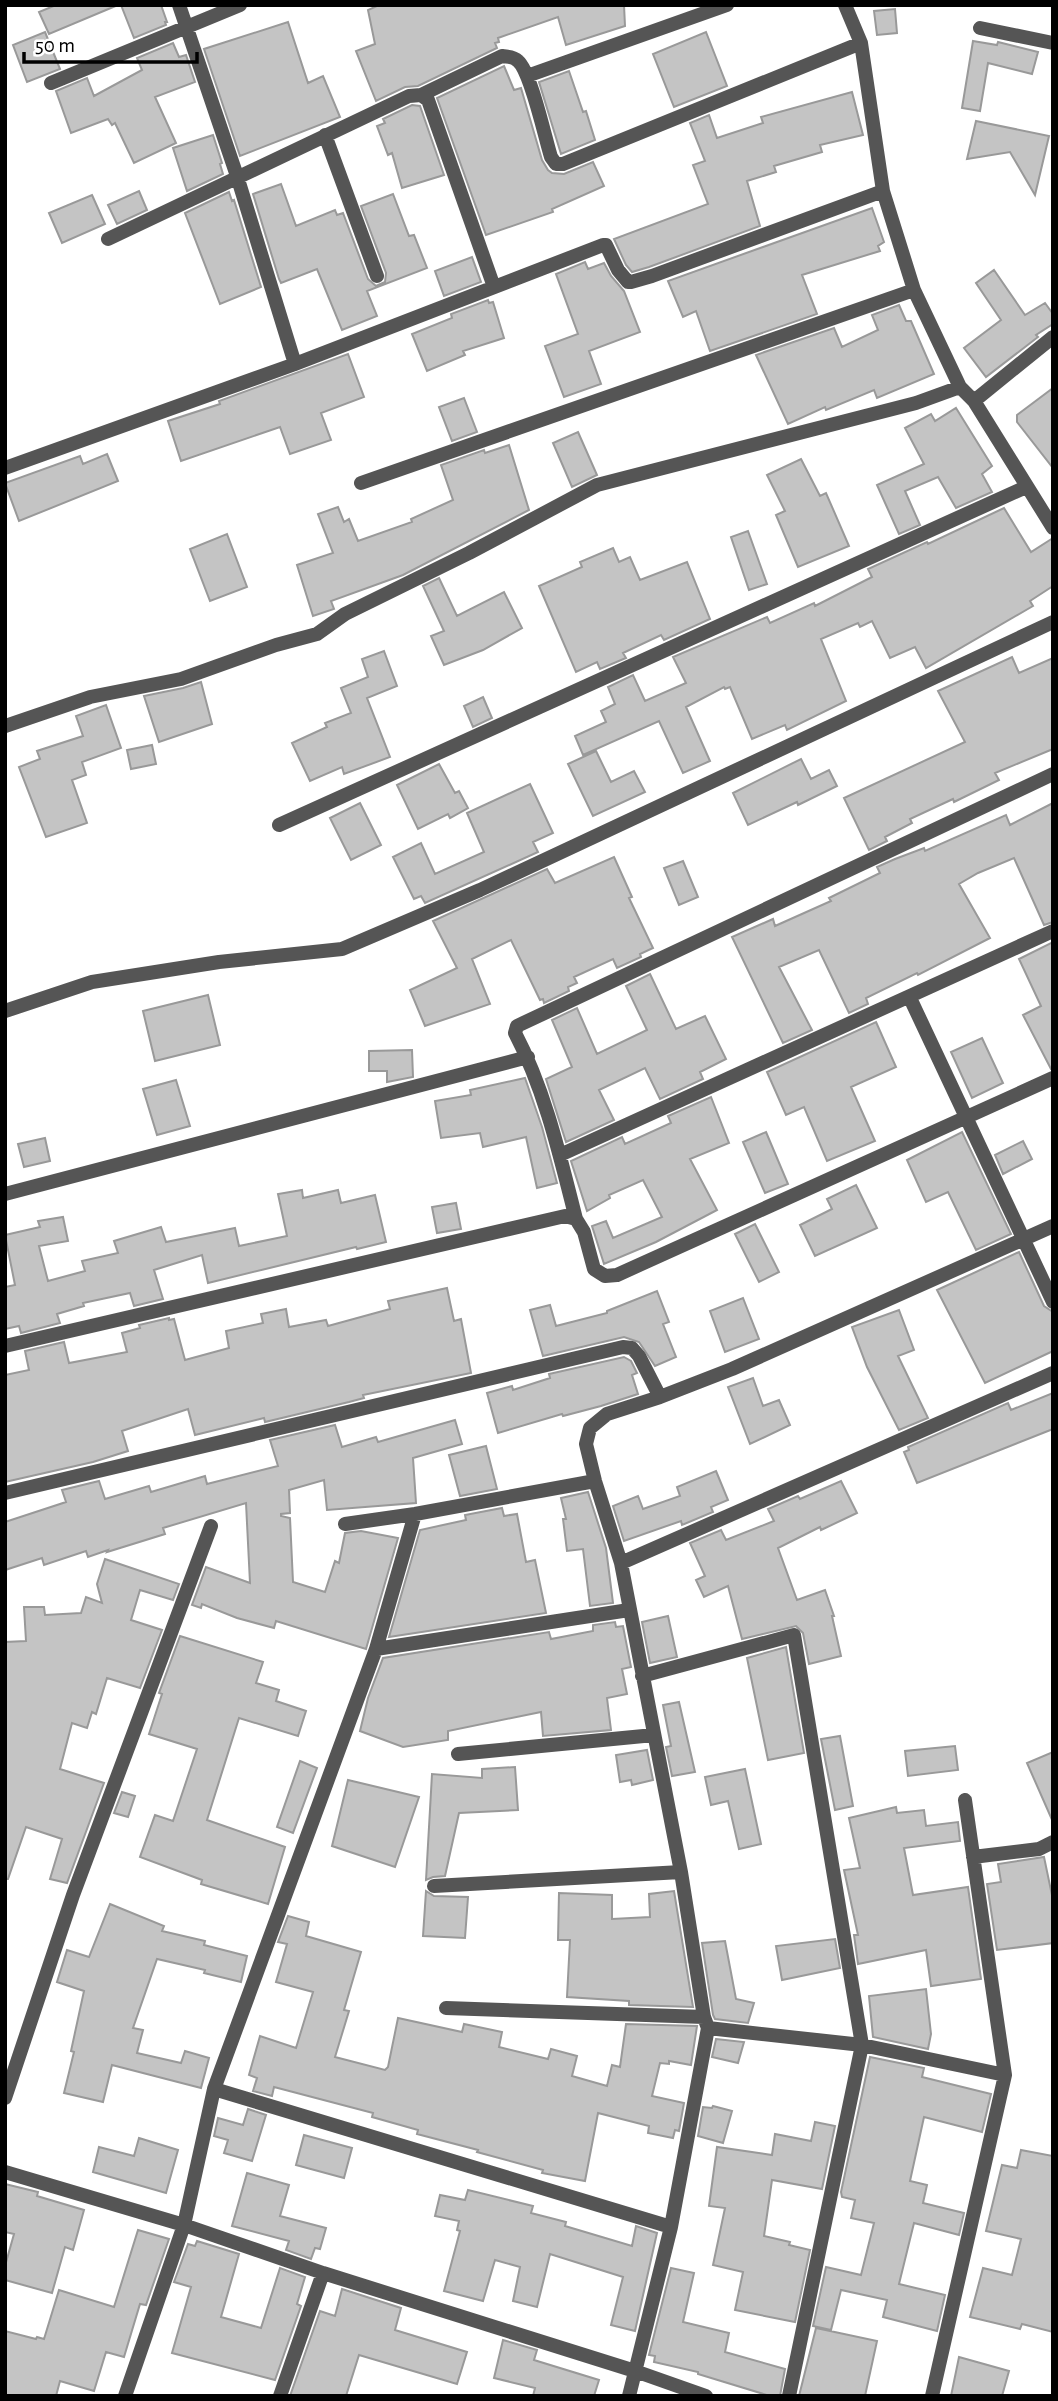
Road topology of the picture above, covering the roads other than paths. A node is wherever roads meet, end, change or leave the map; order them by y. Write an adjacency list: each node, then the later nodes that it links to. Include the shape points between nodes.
1 (179, 5): 5 (street)
2 (240, 5): 5 (street)
3 (727, 5): 9 (street)
4 (845, 5): 7 (street)
5 (186, 27): 10 (street); 13 (street)
6 (980, 28): 8 (street)
7 (861, 43): 9 (street, via 563,164 551,158); 14 (street)
8 (1053, 43)
9 (527, 76): 11 (street, via 513,57 502,56)
10 (51, 83)
11 (421, 95): 12 (street); 17 (street, via 428,100)
12 (325, 135): 13 (street); 16 (street)
13 (237, 176): 15 (street); 20 (street)
14 (883, 191): 17 (street, via 631,282 618,270 605,245); 18 (street)
15 (108, 239)
16 (377, 276)
17 (494, 287): 20 (street)
18 (914, 289): 21 (street); 24 (street)
19 (1053, 337): 22 (street)
20 (295, 364): 23 (street)
21 (960, 387): 22 (street); 28 (street, via 915,403 597,485 345,614 317,634 181,678 90,697)
22 (974, 401): 25 (street)
23 (5, 468)
24 (362, 483)
25 (1026, 487): 26 (street); 30 (street)
26 (1053, 528)
27 (1053, 622): 33 (street, via 493,884 342,949 92,982)
28 (5, 726)
29 (1053, 774): 34 (street, via 517,1026 515,1033)
30 (279, 825)
31 (1053, 931): 32 (street)
32 (910, 998): 36 (street); 37 (street)
33 (5, 1011)
34 (527, 1057): 37 (street); 38 (street)
35 (1053, 1078): 36 (street)
36 (966, 1118): 39 (street, via 617,1275 605,1276 594,1269); 41 (street)
37 (560, 1155): 39 (street)
38 (5, 1194)
39 (576, 1219): 43 (street, via 565,1216)
40 (1053, 1226): 41 (street)
41 (1023, 1239): 42 (street); 45 (street)
42 (1053, 1302)
43 (5, 1346)
44 (1053, 1373): 51 (street)
45 (660, 1397): 46 (street, via 607,1414 590,1428 586,1444); 47 (street, via 639,1356 632,1348 623,1347)
46 (595, 1481): 48 (street); 51 (street)
47 (5, 1493)
48 (415, 1514): 49 (street); 53 (street)
49 (345, 1524)
50 (211, 1526): 67 (street, via 73,1895)
51 (621, 1563): 52 (street)
52 (629, 1611): 53 (street); 54 (street)
53 (376, 1649): 66 (street)
54 (642, 1675): 55 (street); 64 (street, via 794,1636)
55 (654, 1735): 56 (street); 60 (street)
56 (458, 1754)
57 (965, 1800): 59 (street)
58 (1053, 1842): 59 (street, via 1039,1849)
59 (973, 1857): 65 (street)
60 (681, 1872): 61 (street); 63 (street)
61 (434, 1886)
62 (446, 2008): 63 (street)
63 (706, 2022): 64 (street); 70 (street)
64 (862, 2045): 65 (street); 77 (street)
65 (1004, 2075): 78 (street)
66 (214, 2089): 69 (street); 70 (street)
67 (5, 2098)
68 (5, 2172): 69 (street)
69 (184, 2225): 71 (street); 73 (street)
70 (671, 2227): 72 (street)
71 (323, 2273): 72 (street); 74 (street)
72 (635, 2371): 75 (street); 76 (street)
73 (125, 2396)
74 (280, 2396)
75 (629, 2396)
76 (706, 2396)
77 (789, 2396)
78 (932, 2396)

